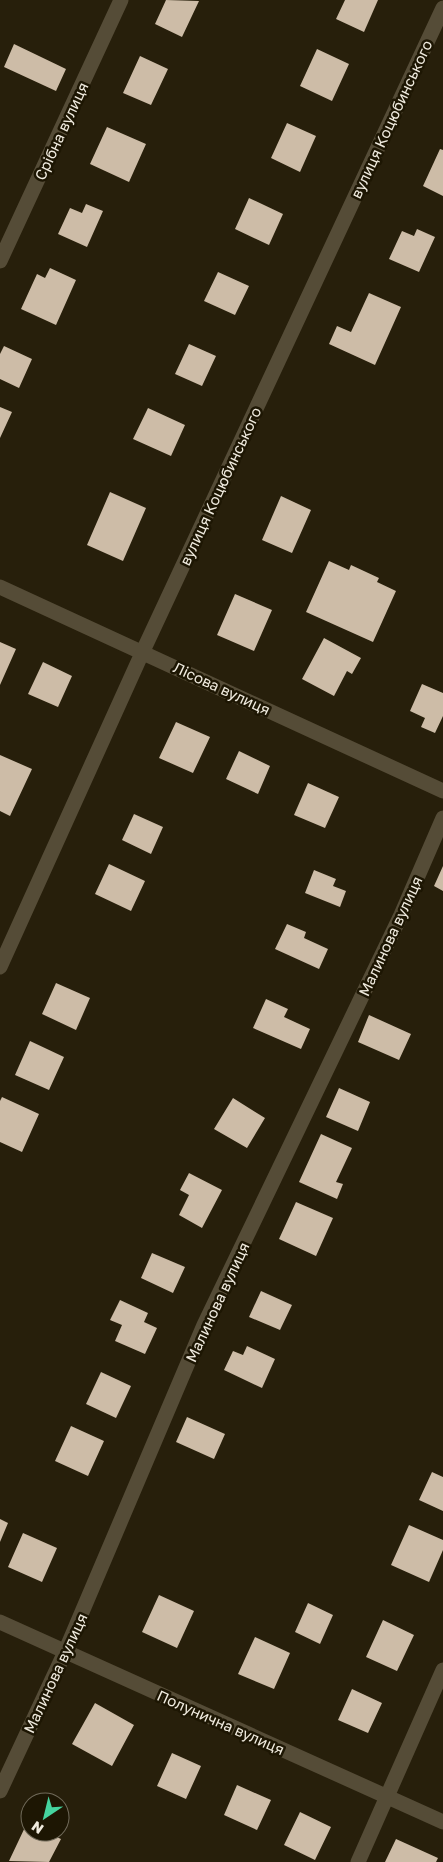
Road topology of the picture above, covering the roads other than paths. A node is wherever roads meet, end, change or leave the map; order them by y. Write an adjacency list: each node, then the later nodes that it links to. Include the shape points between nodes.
1 (120, 0): 3 (street, Срібна вулиця)
2 (443, 8): 5 (street, вулиця Коцюбинського)
3 (0, 261)
4 (0, 587): 5 (street, Лісова вулиця)
5 (143, 651): 6 (street, Лісова вулиця); 8 (street, вулиця Коцюбинського)
6 (443, 791)
7 (443, 818): 10 (street, Малинова вулиця, via 401,915 204,1325)
8 (0, 967)
9 (0, 1622): 10 (street, Полунична вулиця)
10 (66, 1652): 12 (street, Малинова вулиця); 13 (street, Полунична вулиця)
11 (443, 1670): 13 (street)
12 (0, 1791)
13 (388, 1796): 14 (street, Полунична вулиця); 15 (street)
14 (443, 1822)
15 (358, 1862)

